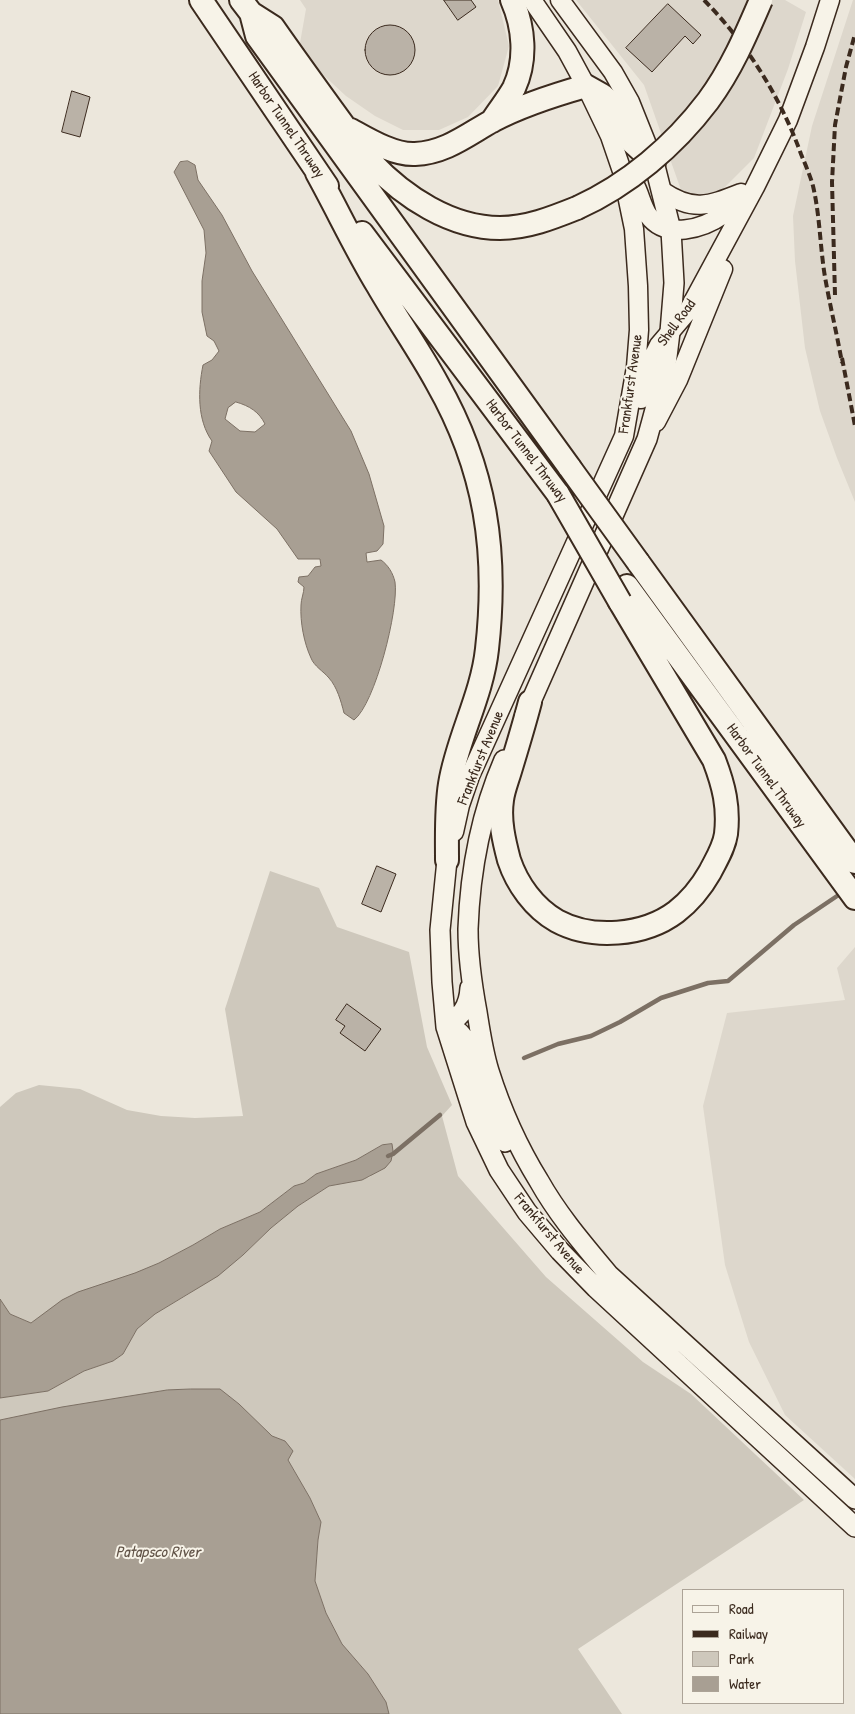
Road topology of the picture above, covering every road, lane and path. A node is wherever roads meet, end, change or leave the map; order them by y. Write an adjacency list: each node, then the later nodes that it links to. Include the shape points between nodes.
1 (201, 0): 14 (highway, Harbor Tunnel Thruway)
2 (512, 0): 10 (highway, via 518,12 523,43 521,67 514,88)
3 (532, 0): 8 (main road, Frankfurst Avenue, via 567,50)
4 (560, 0): 12 (main road, Frankfurst Avenue, via 614,72)
5 (761, 0): 11 (highway, bridge, via 735,57 709,100 678,136 637,172 594,200 550,219 500,228 452,219 410,196 387,178)
6 (830, 0): 15 (main road, Shell Road, via 788,120)
7 (246, 7): 9 (highway)
8 (586, 86): 10 (highway, via 540,100); 12 (highway, via 613,105 632,142); 13 (main road, Frankfurst Avenue, via 610,136)
9 (320, 108): 11 (highway); 23 (highway, Harbor Tunnel Thruway, bridge, via 638,562)
10 (492, 121): 11 (highway, via 442,149 414,154 378,144)
11 (344, 125)
12 (654, 162): 16 (main road, Frankfurst Avenue)
13 (622, 171): 17 (main road, via 633,181 656,224); 19 (main road, Frankfurst Avenue, via 634,229 639,330)
14 (317, 173): 21 (highway, Harbor Tunnel Thruway, bridge, via 558,494); 24 (highway, via 377,285 438,384 473,461 487,518 491,596 487,651 450,784)
15 (755, 187): 16 (main road, via 704,206 676,200); 17 (main road, via 724,214 707,223 687,230); 18 (main road, Shell Road, via 688,311); 20 (main road, Shell Road, via 678,380)
16 (662, 191): 17 (main road, Frankfurst Avenue)
17 (671, 230): 18 (main road, Frankfurst Avenue, via 674,283)
18 (670, 332): 19 (main road, Shell Road, via 650,363 639,405); 20 (main road, Frankfurst Avenue, via 665,373)
19 (624, 436): 24 (main road, Frankfurst Avenue, via 470,776)
20 (647, 439): 22 (main road, Frankfurst Avenue)
21 (623, 594): 22 (highway, via 714,760 724,787 726,836 720,854 706,879 676,912 634,931 588,931 557,921 524,891 512,870 504,840 502,800); 23 (highway, Harbor Tunnel Thruway)
22 (530, 702): 27 (main road, Frankfurst Avenue, via 493,787 483,821 474,867 468,930)
23 (768, 761): 25 (highway, Harbor Tunnel Thruway); 26 (highway, Harbor Tunnel Thruway)
24 (447, 860): 28 (main road, Frankfurst Avenue, via 440,930)
25 (855, 862)
26 (855, 898)
27 (471, 976): 28 (main road, via 467,1007); 29 (main road, Frankfurst Avenue, via 488,1069 503,1110)
28 (446, 1027): 29 (main road, via 462,1034 498,1130 522,1166); 31 (main road, Frankfurst Avenue, via 476,1122 500,1170 527,1212 596,1288)
29 (538, 1181): 30 (main road, Frankfurst Avenue, via 576,1236 609,1275)
30 (855, 1499)
31 (855, 1527)

